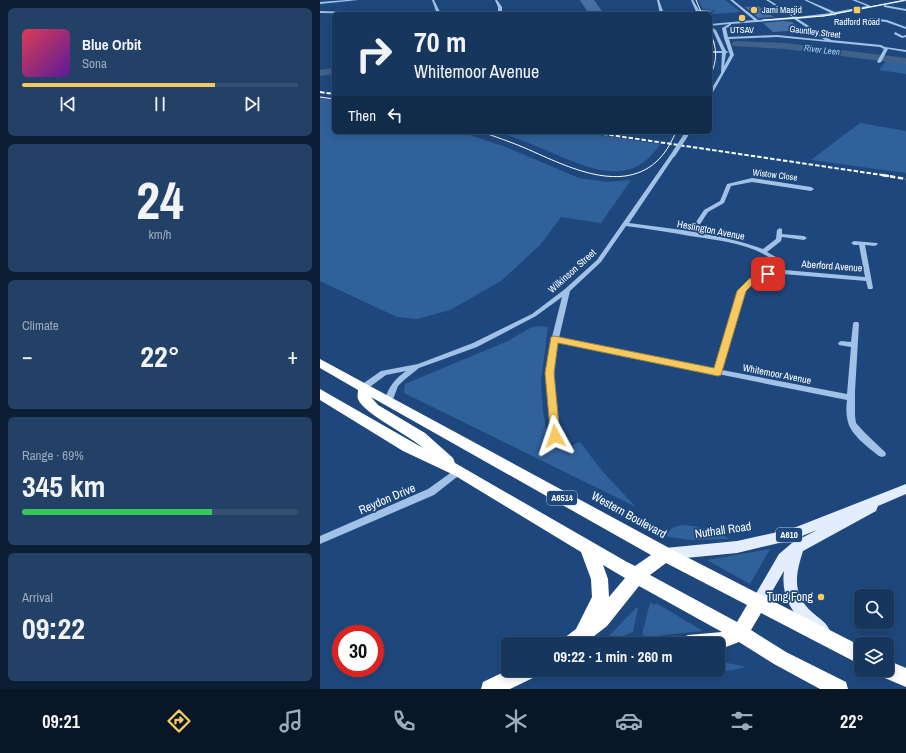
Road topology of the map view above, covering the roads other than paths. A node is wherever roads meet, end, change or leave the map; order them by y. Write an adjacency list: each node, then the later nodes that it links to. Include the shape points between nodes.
1 (351, 0): 2 (street); 12 (street)
2 (357, 0)
3 (434, 0): 19 (street)
4 (496, 0): 20 (street)
5 (658, 0): 21 (street)
6 (692, 0): 22 (street)
7 (731, 0): 27 (street)
8 (767, 0): 25 (street)
9 (805, 0): 24 (street)
10 (854, 0): 14 (street)
11 (906, 0): 13 (street)
12 (320, 3)
13 (881, 5): 14 (street); 15 (street)
14 (872, 7): 24 (street)
15 (906, 10)
16 (712, 11): 23 (street)
17 (320, 12): 18 (street)
18 (332, 12)
19 (438, 12)
20 (500, 12)
21 (661, 12)
22 (698, 12)
23 (705, 12)
24 (837, 14): 25 (street)
25 (796, 18): 27 (street); 37 (street)
26 (869, 19): 33 (street, via 887,21)
27 (757, 21): 28 (street); 32 (street)
28 (727, 22): 29 (street); 32 (street)
29 (712, 24)
30 (712, 24): 32 (street)
31 (712, 26): 38 (street)
32 (723, 26): 36 (street); 44 (street, via 719,28 726,45)
33 (906, 28)
34 (895, 33): 35 (street)
35 (906, 36)
36 (726, 38): 37 (street, Gauntley Street, via 776,36); 39 (street)
37 (832, 42): 40 (street, Gauntley Street)
38 (721, 47): 41 (street); 44 (street)
39 (729, 47): 44 (street, via 728,52); 46 (street, via 732,55)
40 (886, 48): 42 (street, Gauntley Street); 45 (street)
41 (712, 49)
42 (906, 51)
43 (712, 52): 44 (street)
44 (724, 52): 46 (street)
45 (881, 59)
46 (722, 73): 47 (street)
47 (712, 90)
48 (687, 134): 50 (street, Wilkinson Street, bridge)
49 (811, 189): 51 (street, Wistow Close, via 752,180 729,185 722,202 706,211)
50 (626, 224): 51 (street, Heslington Avenue); 60 (street, Wilkinson Street, via 599,261)
51 (691, 234): 56 (street, Heslington Avenue, via 730,241)
52 (804, 238): 56 (street, via 780,232 779,240)
53 (854, 243): 54 (street)
54 (862, 243): 55 (street); 58 (street, Aberford Avenue)
55 (875, 244)
56 (763, 252): 57 (street, Heslington Avenue, via 772,257)
57 (783, 272): 58 (street, Aberford Avenue); 67 (street, Aberford Avenue, via 768,274 752,281 742,291)
58 (868, 279): 59 (street, Aberford Avenue)
59 (870, 288)
60 (567, 290): 62 (street); 66 (street, Wilkinson Street, via 534,315 475,345)
61 (856, 324): 64 (street)
62 (554, 339): 67 (street, Whitemoor Avenue); 72 (street, via 550,373 555,436)
63 (841, 343): 64 (street)
64 (854, 345): 70 (street)
65 (320, 363): 68 (highway, Western Boulevard / A6514)
66 (419, 366): 68 (street, Wilkinson Street, via 384,373); 71 (street, Wilkinson Street, via 397,380)
67 (718, 372): 70 (street, Whitemoor Avenue)
68 (364, 387): 71 (highway, Western Boulevard / A6514); 74 (highway, via 364,398 373,408 420,437)
69 (320, 394): 74 (highway, via 408,447)
70 (851, 398): 73 (street, via 851,421 862,436)
71 (389, 400): 79 (highway, Western Boulevard / A6514)
72 (558, 444)
73 (882, 454)
74 (458, 471): 76 (street, Reydon Drive, via 431,492); 77 (highway)
75 (906, 489): 78 (main road, Nuthall Road / A610); 79 (main road, Nuthall Road / A610, via 792,534 737,547)
76 (320, 540)
77 (587, 547): 80 (highway); 83 (highway, via 599,572 602,592 592,618)
78 (797, 547): 81 (main road, Nuthall Road / A610, via 784,558); 86 (main road, via 789,570 789,582 797,607)
79 (665, 554): 80 (highway); 81 (highway, Western Boulevard / A6514)
80 (637, 575): 82 (highway); 84 (highway, via 601,620)
81 (758, 602): 82 (highway, Nuthall Road / A610); 86 (highway, Western Boulevard / A6514)
82 (740, 633): 85 (highway); 91 (highway)
83 (576, 637)
84 (579, 637)
85 (725, 640)
86 (838, 644): 87 (highway, Western Boulevard / A6514)
87 (854, 652)
88 (894, 672): 90 (highway)
89 (514, 677): 92 (highway)
90 (906, 678)
91 (828, 687)
92 (490, 689)

